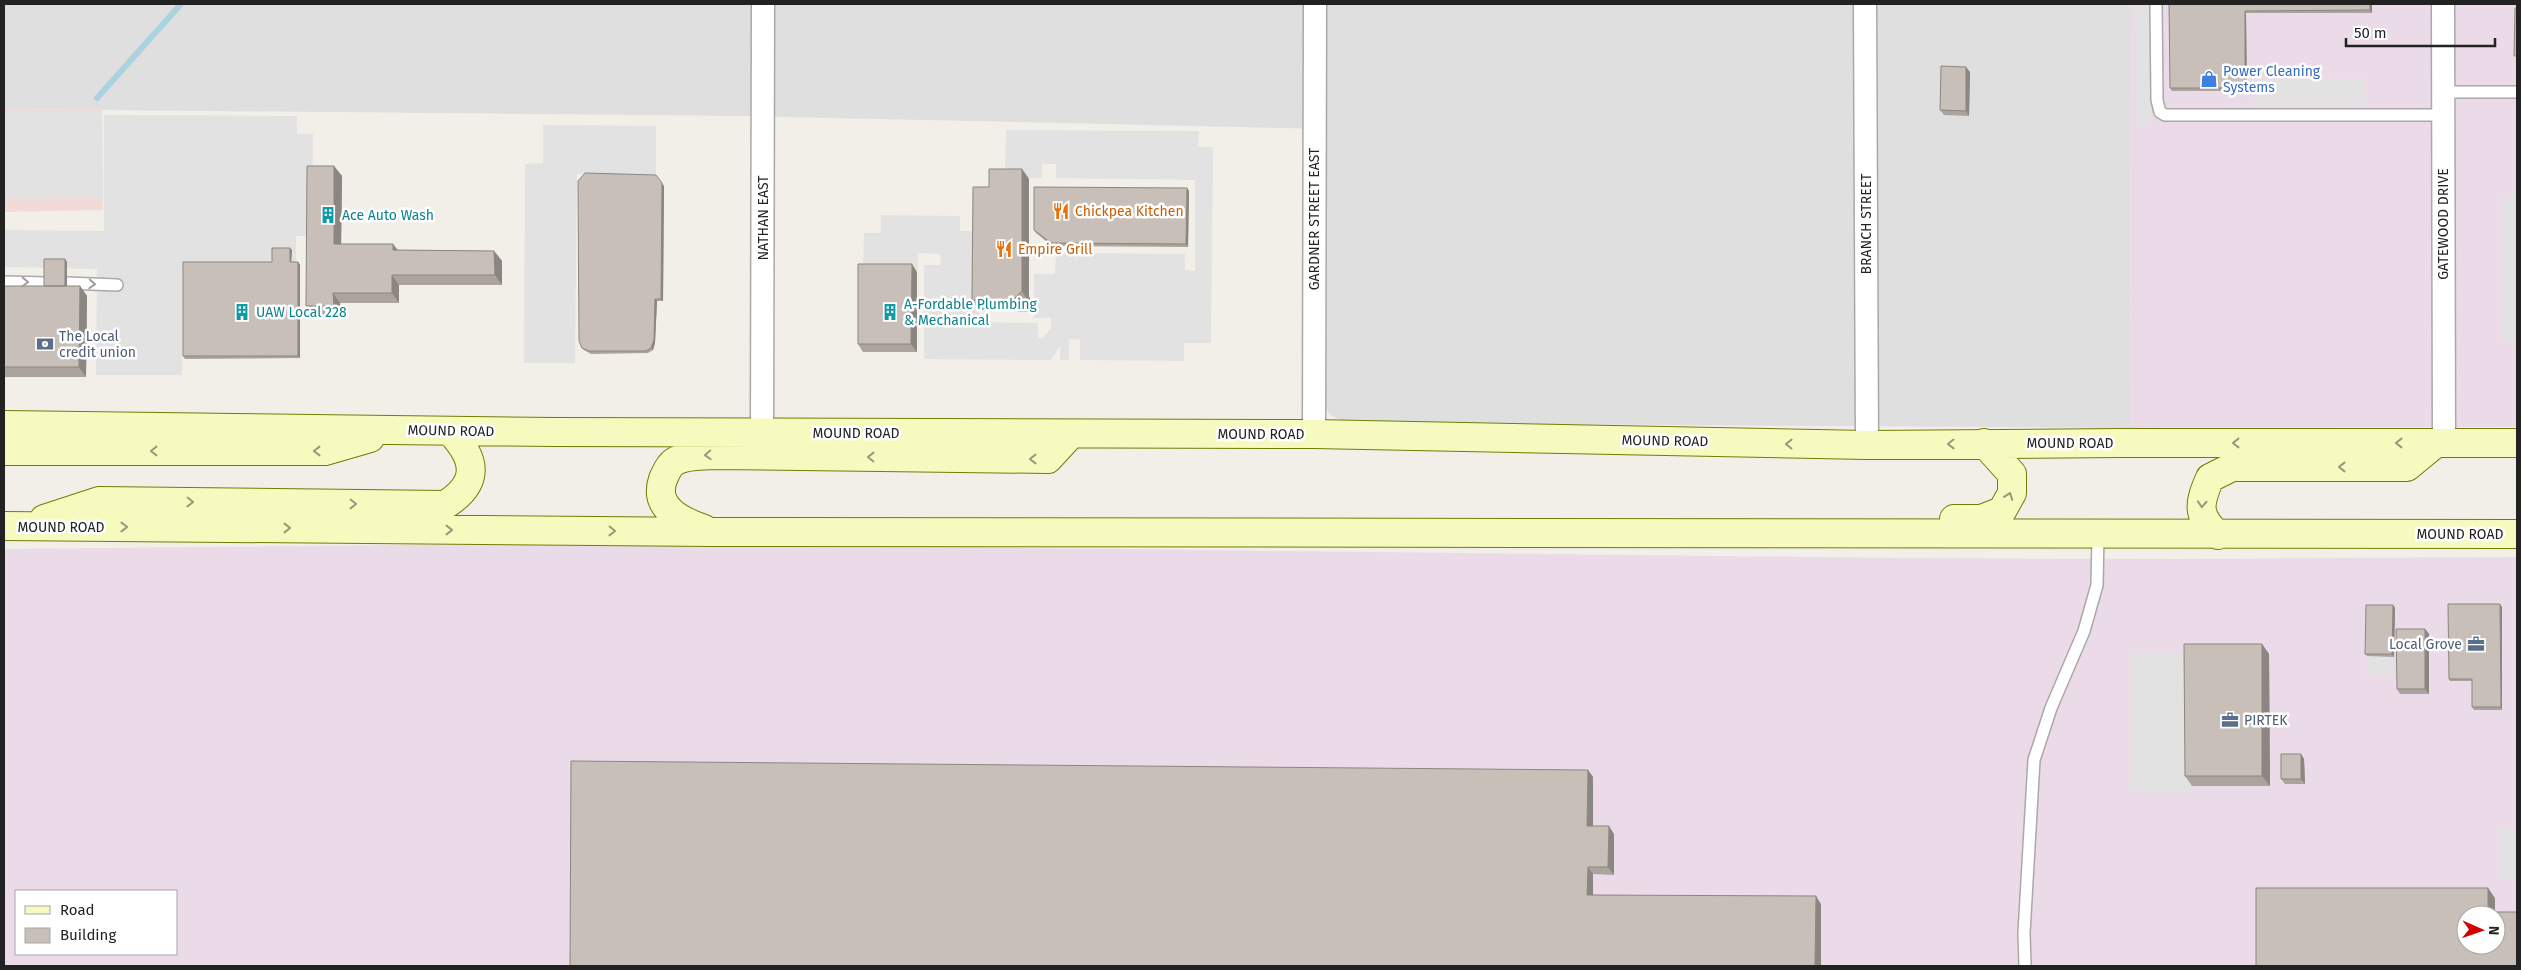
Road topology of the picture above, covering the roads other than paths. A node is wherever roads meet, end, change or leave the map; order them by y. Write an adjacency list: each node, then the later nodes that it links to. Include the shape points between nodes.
1 (764, 4): 16 (street, NATHAN EAST)
2 (1315, 4): 18 (street, GARDNER STREET EAST)
3 (1866, 4): 22 (street, BRANCH STREET)
4 (2156, 4): 8 (lane, via 2157,100 2160,112 2165,115)
5 (2443, 4): 6 (street, GATEWOOD DRIVE)
6 (2443, 92): 7 (lane); 8 (street, GATEWOOD DRIVE)
7 (2517, 92)
8 (2443, 115): 21 (street, GATEWOOD DRIVE)
9 (4, 282): 10 (lane, one-way to 10)
10 (46, 283)
11 (67, 283): 12 (lane, one-way to 12)
12 (117, 285)
13 (4, 425): 14 (main road, MOUND ROAD)
14 (398, 430): 15 (main road, MOUND ROAD); 23 (main road, one-way to 23, via 325,451)
15 (450, 431): 16 (main road, MOUND ROAD); 24 (main road, one-way to 15, via 99,501 445,505 458,496 472,469 468,454)
16 (762, 432): 17 (main road, MOUND ROAD)
17 (1071, 434): 18 (main road, MOUND ROAD); 25 (main road, one-way to 25, via 1048,459 712,455 674,462 666,471 661,486 662,501 681,521)
18 (1314, 434): 22 (main road, MOUND ROAD, one-way to 18)
19 (1984, 443): 21 (main road, MOUND ROAD, one-way to 19); 22 (main road, MOUND ROAD, one-way to 22); 26 (main road, one-way to 19, via 1645,515 1981,519 2002,512 2012,493 2012,474)
20 (2517, 443): 21 (main road, MOUND ROAD)
21 (2440, 444): 29 (main road, one-way to 29, via 2407,466 2232,467 2210,478 2201,498 2206,524)
22 (1866, 445)
23 (4, 451)
24 (13, 526): 25 (main road, MOUND ROAD, one-way to 25)
25 (712, 532): 26 (main road, MOUND ROAD)
26 (1554, 532): 28 (main road, MOUND ROAD)
27 (2517, 534): 29 (main road, MOUND ROAD)
28 (2098, 535): 29 (main road, MOUND ROAD); 30 (lane, via 2097,585 2084,631 2051,708 2034,760)
29 (2218, 535)
30 (2025, 966)

